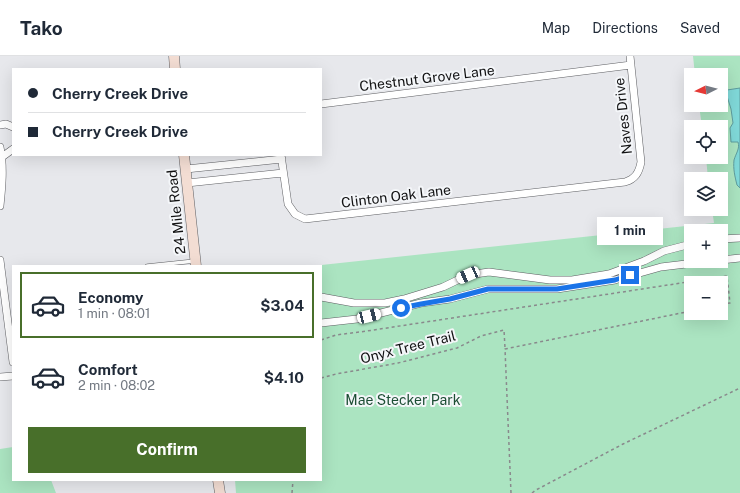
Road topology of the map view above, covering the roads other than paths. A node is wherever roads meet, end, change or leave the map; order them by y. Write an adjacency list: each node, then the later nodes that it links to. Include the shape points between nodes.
1 (174, 56): 4 (street)
2 (630, 56): 3 (street, Naves Drive)
3 (631, 65): 5 (street, Chestnut Grove Lane); 15 (street, Naves Drive, via 641,162)
4 (175, 68)
5 (322, 104)
6 (0, 125): 7 (street)
7 (12, 127)
8 (0, 147): 11 (street)
9 (12, 150): 11 (street)
10 (184, 156): 13 (street, 24 Mile Road)
11 (2, 157): 17 (street)
12 (282, 157): 13 (street); 14 (street)
13 (186, 169): 16 (street, 24 Mile Road)
14 (283, 173): 15 (street, Clinton Oak Lane, via 288,204 295,214 305,219 625,182); 16 (street)
15 (638, 174)
16 (187, 183): 24 (street, 24 Mile Road)
17 (0, 206)
18 (740, 238): 19 (street)
19 (728, 239)
20 (684, 246): 27 (street, via 664,251)
21 (740, 258): 22 (street)
22 (728, 259)
23 (0, 260): 32 (street)
24 (196, 264): 26 (lane)
25 (684, 264): 27 (street)
26 (172, 265)
27 (610, 277): 29 (street, via 550,280 489,272 468,275); 30 (street, via 557,289 488,289)
28 (322, 297): 29 (street, via 354,303 385,303)
29 (400, 300): 30 (street)
30 (401, 308): 31 (street, via 357,319)
31 (322, 323)
32 (12, 354)
33 (12, 376): 34 (street)
34 (0, 377)
35 (218, 481): 36 (street)
36 (220, 493)

